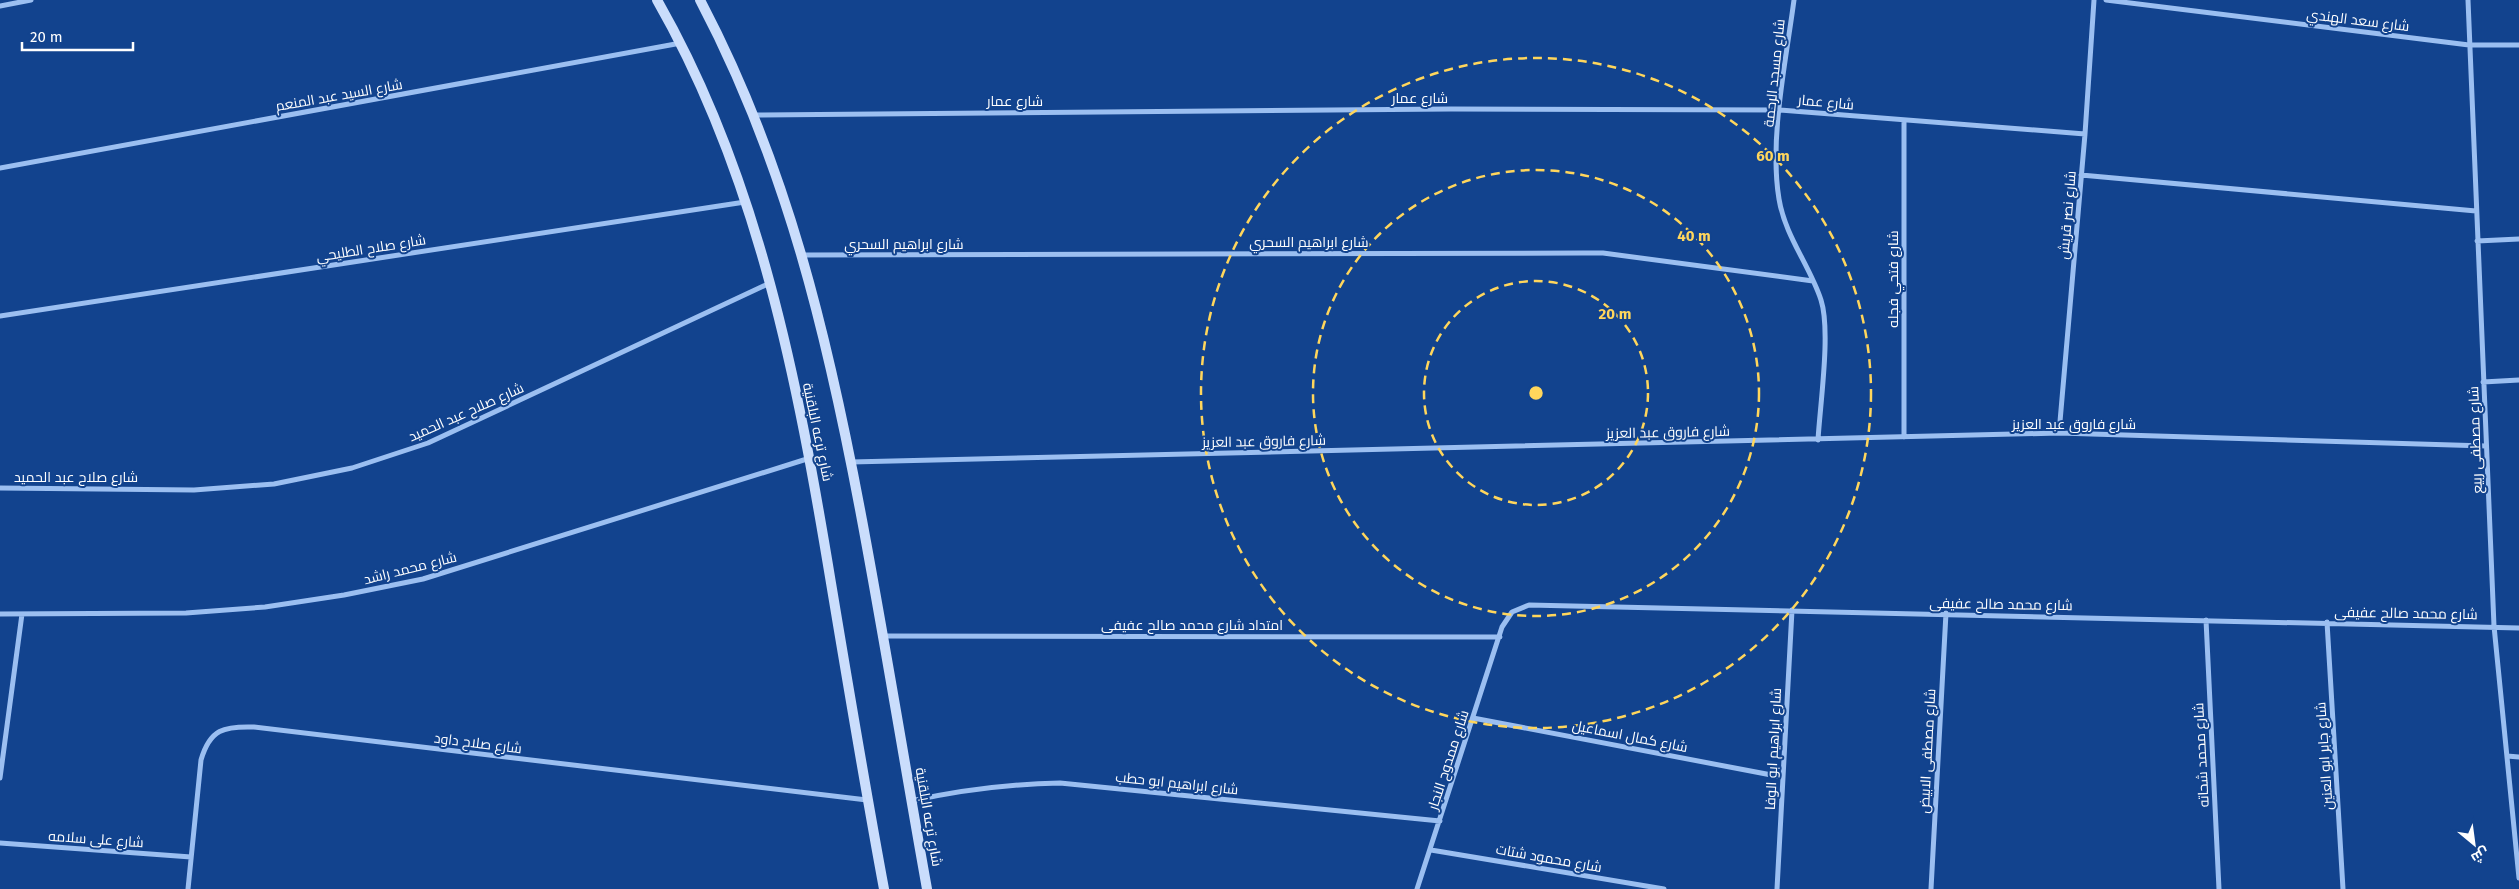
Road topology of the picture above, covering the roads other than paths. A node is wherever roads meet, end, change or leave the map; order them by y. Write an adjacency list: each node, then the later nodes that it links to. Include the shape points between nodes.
1 (31, 0): 8 (street)
2 (657, 0): 9 (street, شارع ترعه البلقنية)
3 (700, 0): 13 (street, شارع ترعه البلقنية)
4 (1794, 0): 12 (street, شارع مسجد الرحمة)
5 (2094, 0): 15 (street, شارع نصر قريش)
6 (2106, 0): 10 (street, شارع سعد الهندي)
7 (2468, 0): 10 (street, شارع مصطفى ربيع)
8 (0, 6)
9 (682, 43): 16 (street, شارع السيد عبد المنعم); 18 (street, شارع ترعه البلقنية)
10 (2469, 45): 11 (street, شارع سعد الهندي); 19 (street, شارع مصطفى ربيع)
11 (2519, 45)
12 (1780, 110): 13 (street, شارع عمار, via 1451,109); 14 (street, شارع عمار); 23 (street, شارع مسجد الرحمة, via 1776,168 1779,201 1794,243)
13 (754, 115): 22 (street, شارع ترعه البلقنية)
14 (1904, 120): 15 (street, شارع عمار); 29 (street, شارع فتحي فجله)
15 (2085, 134): 17 (street, شارع نصر قريش)
16 (0, 168)
17 (2081, 175): 19 (street); 28 (street, شارع نصر قريش)
18 (746, 202): 24 (street, شارع ترعه البلقنية); 25 (street, شارع صلاح الطليحي)
19 (2476, 211): 21 (street, شارع مصطفى ربيع)
20 (2519, 239): 21 (street)
21 (2477, 241): 27 (street, شارع مصطفى ربيع)
22 (803, 256): 23 (street, شارع ابراهيم السحري, via 1590,253); 33 (street, شارع ترعه البلقنية, via 823,327)
23 (1813, 281): 30 (street, شارع مسجد الرحمة, via 1822,302 1825,324)
24 (771, 282): 32 (street, شارع ترعه البلقنية); 34 (street, شارع صلاح عبد الحميد, via 428,443 352,468 274,484 194,490)
25 (0, 316)
26 (2519, 380): 27 (street)
27 (2483, 382): 31 (street, شارع مصطفى ربيع)
28 (2059, 433): 29 (street, شارع فاروق عبد العزيز); 31 (street, شارع فاروق عبد العزيز)
29 (1904, 437): 30 (street, شارع فاروق عبد العزيز)
30 (1818, 440): 33 (street, شارع فاروق عبد العزيز)
31 (2486, 446): 41 (street, شارع مصطفى ربيع)
32 (810, 458): 38 (street, شارع محمد راشد, via 423,579 344,595 265,607 186,613); 50 (street, شارع ترعه البلقنية)
33 (851, 462): 43 (street, شارع ترعه البلقنية)
34 (0, 488)
35 (1792, 610): 36 (street, شارع محمد صالح عفيفى); 44 (street, شارع محمد صالح عفيفى, via 1529,605 1506,619); 48 (street, شارع ابراهيم ابو الوفا)
36 (1946, 613): 39 (street, شارع محمد صالح عفيفى); 63 (street, شارع مصطفى الابيض)
37 (0, 614): 38 (street, شارع محمد راشد)
38 (22, 614): 49 (street)
39 (2206, 620): 40 (street, شارع محمد صالح عفيفى); 64 (street, شارع محمد شحاته)
40 (2326, 622): 41 (street, شارع محمد صالح عفيفى); 65 (street, شارع جابر ابو العنين)
41 (2494, 626): 42 (street, شارع محمد صالح عفيفى); 46 (street, شارع مصطفى ربيع)
42 (2519, 628)
43 (884, 636): 44 (street, امتداد شارع محمد صالح عفيفى); 51 (street, شارع ترعه البلقنية)
44 (1500, 637): 45 (street, شارع ممدوح النجار)
45 (1473, 718): 48 (street, شارع كمال اسماعيل); 52 (street, شارع ممدوح النجار)
46 (2507, 756): 47 (street); 56 (street, شارع مصطفى ربيع)
47 (2519, 757)
48 (1782, 777): 62 (street, شارع ابراهيم ابو الوفا)
49 (0, 778)
50 (867, 800): 55 (street, شارع صلاح داود, via 230,726 218,732 206,745 201,760); 58 (street, شارع ترعه البلقنية)
51 (911, 801): 52 (street, شارع ابراهيم ابو حطب, via 960,790 1060,783); 59 (street, شارع ترعه البلقنية)
52 (1440, 822): 54 (street, شارع ممدوح النجار)
53 (0, 843): 55 (street, شارع على سلامه)
54 (1430, 850): 60 (street, شارع ممدوح النجار); 61 (street, شارع محمود شتات)
55 (191, 857): 57 (street, شارع صلاح داود)
56 (2519, 878)
57 (188, 889)
58 (884, 889)
59 (928, 889)
60 (1417, 889)
61 (1664, 889)
62 (1777, 889)
63 (1931, 889)
64 (2219, 889)
65 (2343, 889)

